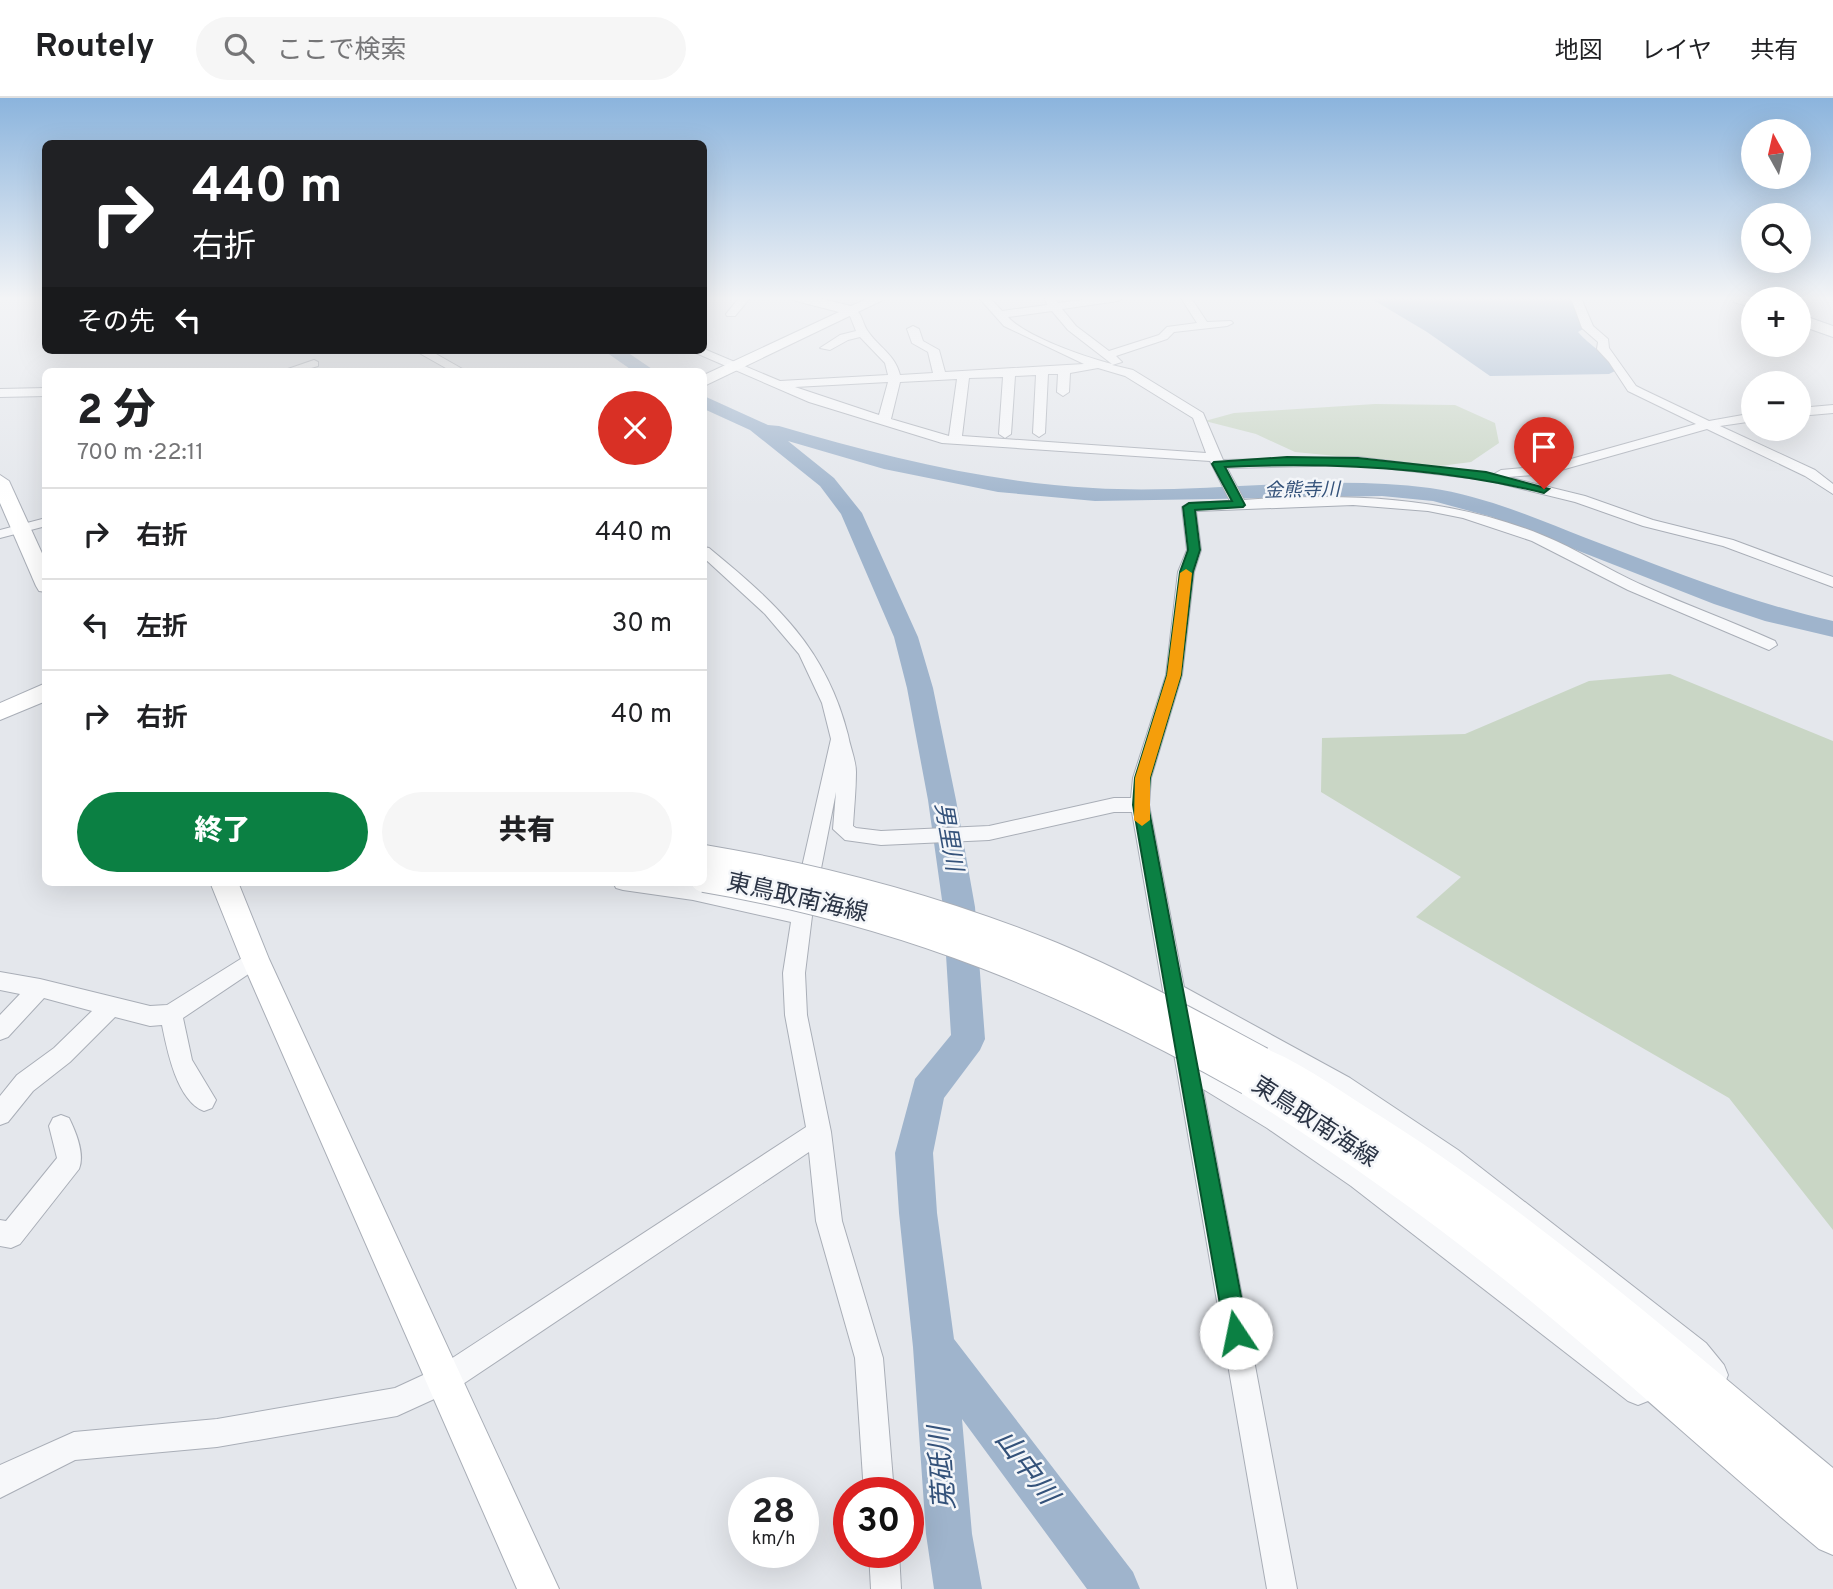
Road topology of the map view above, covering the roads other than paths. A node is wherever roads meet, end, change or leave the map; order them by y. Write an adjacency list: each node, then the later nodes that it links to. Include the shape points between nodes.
1 (732, 368): 13 (main road); 14 (street)
2 (892, 368): 12 (street)
3 (938, 368): 11 (street)
4 (1074, 368): 7 (street)
5 (1119, 368): 27 (street, via 1199,416)
6 (1619, 368): 23 (street, via 1632,387)
7 (1064, 370): 9 (street); 16 (street)
8 (1009, 371): 9 (street); 10 (street); 18 (street)
9 (1042, 371): 18 (street)
10 (964, 374): 11 (street); 26 (street)
11 (940, 375): 12 (street)
12 (895, 378): 14 (street); 22 (street)
13 (707, 380)
14 (777, 385): 22 (street)
15 (42, 392): 17 (street)
16 (1063, 392)
17 (0, 393)
18 (1024, 393): 24 (street); 25 (street)
19 (1833, 409): 20 (street)
20 (1811, 411)
21 (1741, 419): 23 (street)
22 (884, 421): 26 (street)
23 (1709, 425): 28 (street, via 1547,470); 30 (street, via 1810,473)
24 (1039, 433)
25 (1005, 434)
26 (955, 441): 27 (street, via 1186,454)
27 (1217, 463): 28 (street, via 1347,461); 31 (street)
28 (1486, 476): 37 (street, via 1728,543)
29 (0, 481): 33 (main road)
30 (1833, 490)
31 (1238, 502): 38 (street, via 1347,499 1447,510 1489,520); 42 (street, via 1189,507 1194,550 1186,572 1174,675 1142,778)
32 (42, 523): 33 (street)
33 (21, 528): 34 (street); 36 (main road)
34 (0, 534)
35 (707, 554): 41 (street, via 754,594 805,652 831,703)
36 (42, 577)
37 (1833, 582)
38 (1769, 645)
39 (42, 693): 40 (main road)
40 (0, 712)
41 (838, 740): 42 (street, via 847,769 844,829 852,835 989,833 1114,805); 45 (street)
42 (1140, 805): 53 (street)
43 (707, 847): 45 (street)
44 (707, 860): 58 (main road, 東鳥取南海線, bridge, via 874,894 1052,957 1165,1010)
45 (812, 867): 49 (street)
46 (707, 879): 58 (main road, 東鳥取南海線, bridge, via 796,896 930,933 1052,979)
47 (226, 886): 50 (main road)
48 (651, 886): 49 (street)
49 (802, 916): 62 (street, via 794,973 796,1014)
50 (255, 958): 55 (street); 64 (main road)
51 (0, 981): 52 (street)
52 (40, 988): 54 (street); 56 (street)
53 (1175, 993): 57 (street); 65 (street, via 1342,1086 1449,1158 1696,1353)
54 (111, 1006): 55 (street, via 150,1016); 60 (street, via 62,1055 25,1083)
55 (171, 1014): 59 (street, via 181,1063)
56 (0, 1030)
57 (1187, 1069): 69 (street, via 1339,1161 1655,1404); 74 (street)
58 (1255, 1071): 65 (main road, 東鳥取南海線, via 1355,1118 1454,1186); 69 (main road, 東鳥取南海線, via 1552,1295)
59 (204, 1100)
60 (0, 1114)
61 (61, 1126): 63 (street, via 70,1161 11,1235)
62 (819, 1132): 64 (street); 66 (street, via 829,1221 869,1357)
63 (0, 1233)
64 (443, 1380): 67 (street, via 397,1402 217,1433 74,1446); 72 (main road)
65 (1765, 1438): 68 (main road, 東鳥取南海線)
66 (878, 1477)
67 (0, 1483)
68 (1833, 1494)
69 (1792, 1502): 70 (main road, 東鳥取南海線)
70 (1833, 1535)
71 (885, 1568): 73 (street)
72 (538, 1589)
73 (886, 1589)
74 (1282, 1589)

